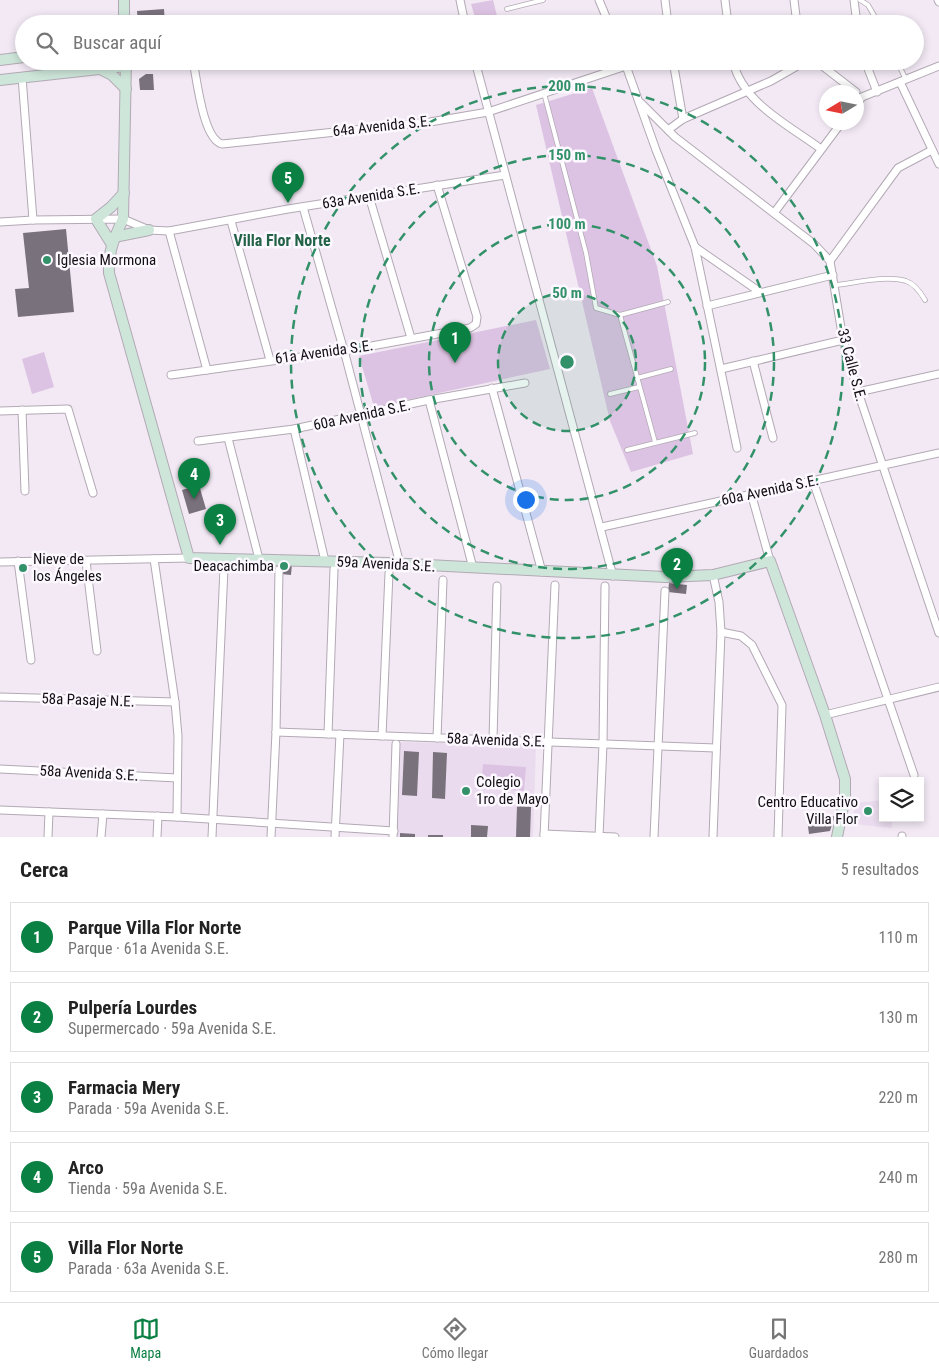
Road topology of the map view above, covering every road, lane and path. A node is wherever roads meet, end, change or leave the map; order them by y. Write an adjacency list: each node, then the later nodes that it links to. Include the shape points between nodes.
1 (124, 0): 11 (street)
2 (460, 0): 12 (street)
3 (543, 0): 10 (lane)
4 (599, 0): 13 (street)
5 (665, 0): 14 (street)
6 (725, 0): 15 (street)
7 (794, 0): 16 (street)
8 (854, 0): 17 (street)
9 (860, 0): 18 (lane, via 868,5)
10 (507, 9)
11 (124, 15)
12 (463, 15)
13 (605, 15)
14 (667, 15)
15 (727, 15)
16 (796, 15)
17 (856, 15)
18 (874, 15)
19 (15, 58): 20 (street)
20 (0, 60)
21 (939, 66): 37 (street)
22 (82, 70): 35 (street)
23 (102, 70): 39 (street)
24 (126, 70): 39 (street)
25 (195, 70): 45 (street, 64a Avenida S.E., via 207,128 214,141 222,144 430,122)
26 (477, 70): 45 (street)
27 (606, 70): 42 (street, 64a Avenida S.E.)
28 (628, 70): 44 (street)
29 (675, 70): 46 (street)
30 (737, 70): 40 (street)
31 (789, 70): 40 (street)
32 (827, 70): 38 (street)
33 (868, 70): 41 (street)
34 (900, 70): 37 (lane)
35 (22, 77): 36 (street); 60 (street)
36 (0, 80)
37 (903, 81): 41 (street); 50 (street)
38 (847, 85)
39 (126, 89): 54 (street)
40 (746, 92): 46 (street); 49 (street)
41 (877, 92): 43 (street)
42 (544, 93): 45 (street, 64a Avenida S.E.); 74 (lane, via 586,253 596,308)
43 (864, 93)
44 (639, 100): 47 (street); 66 (street)
45 (488, 112): 52 (street)
46 (683, 119): 47 (street)
47 (668, 130): 57 (street)
48 (836, 130): 49 (street)
49 (821, 149): 57 (street)
50 (932, 150): 51 (street); 67 (street, via 898,168)
51 (939, 164)
52 (505, 175): 53 (street, 63a Avenida S.E.); 109 (street)
53 (437, 185): 55 (street, 63a Avenida S.E.); 75 (street, 61a Avenida S.E., via 477,316 476,324 470,328)
54 (124, 193): 58 (street); 59 (street)
55 (369, 196): 56 (street, 63a Avenida S.E.); 75 (street)
56 (303, 207): 61 (street, 63a Avenida S.E.); 77 (street)
57 (774, 213): 67 (street)
58 (96, 218): 59 (street, 63a Avenida S.E.); 60 (street, 63a Avenida S.E.); 65 (street)
59 (123, 219): 63 (street, 63a Avenida S.E.); 65 (street)
60 (33, 220): 62 (street, 63a Avenida S.E.)
61 (231, 220): 64 (street, 63a Avenida S.E.); 78 (street)
62 (0, 222)
63 (149, 230): 64 (street, 63a Avenida S.E.); 65 (street)
64 (169, 231): 82 (street)
65 (113, 240): 110 (street, via 108,259 109,273)
66 (695, 247): 70 (street); 73 (street)
67 (830, 261): 68 (street, 33 Calle S.E.)
68 (833, 275): 69 (street, 33 Calle S.E.); 70 (street)
69 (835, 285): 71 (lane, via 907,281); 76 (street, 33 Calle S.E.)
70 (760, 292): 73 (street)
71 (925, 300)
72 (668, 302): 74 (lane)
73 (707, 306): 81 (street)
74 (620, 315): 85 (lane)
75 (411, 338): 77 (street, 61a Avenida S.E.)
76 (843, 340): 79 (street); 89 (street, 33 Calle S.E.)
77 (344, 351): 78 (street, 61a Avenida S.E.); 94 (street)
78 (270, 360): 82 (street, 61a Avenida S.E.)
79 (753, 361): 81 (street); 98 (street)
80 (671, 369): 85 (lane)
81 (721, 369): 101 (street)
82 (207, 370): 84 (street, 61a Avenida S.E.)
83 (939, 374): 89 (street)
84 (171, 375)
85 (637, 378): 87 (lane)
86 (525, 383): 88 (street, 60a Avenida S.E.)
87 (639, 387): 90 (lane); 100 (lane)
88 (492, 388): 91 (street, 60a Avenida S.E.); 123 (street)
89 (858, 392): 104 (street, 33 Calle S.E.)
90 (610, 394)
91 (429, 400): 94 (street, 60a Avenida S.E.); 120 (street)
92 (22, 410): 93 (street); 106 (street); 107 (street, via 68,409)
93 (0, 412)
94 (361, 415): 95 (street, 60a Avenida S.E.); 118 (street)
95 (294, 429): 97 (street, 60a Avenida S.E.); 114 (street)
96 (696, 433): 100 (lane)
97 (228, 438): 99 (street, 60a Avenida S.E.); 111 (street)
98 (773, 438)
99 (198, 441)
100 (655, 442): 102 (lane)
101 (737, 448)
102 (627, 450)
103 (939, 453): 104 (street, 60a Avenida S.E.)
104 (881, 466): 105 (street, 60a Avenida S.E.); 133 (street, 33 Calle S.E.)
105 (813, 481): 108 (street, 60a Avenida S.E.); 138 (street)
106 (25, 491)
107 (93, 493)
108 (751, 494): 109 (street, 60a Avenida S.E.); 115 (street)
109 (602, 527): 126 (street)
110 (189, 558): 111 (street, 59a Avenida S.E.); 112 (street, 59a Avenida S.E.)
111 (259, 558): 114 (street, 59a Avenida S.E.)
112 (154, 559): 113 (street, 59a Avenida S.E.); 139 (street)
113 (86, 561): 117 (street, 59a Avenida S.E.); 134 (street)
114 (325, 561): 118 (street, 59a Avenida S.E.)
115 (770, 561): 125 (street, 59a Avenida S.E.); 140 (street)
116 (0, 562): 117 (street, 59a Avenida S.E.)
117 (18, 562): 135 (street)
118 (400, 564): 120 (street, 59a Avenida S.E.)
119 (224, 568): 160 (street)
120 (474, 568): 123 (street, 59a Avenida S.E.)
121 (334, 569): 142 (street)
122 (279, 570): 141 (street)
123 (542, 572): 126 (street, 59a Avenida S.E.)
124 (388, 573): 144 (street)
125 (713, 575): 126 (street, 59a Avenida S.E.); 132 (street)
126 (613, 576)
127 (443, 580): 145 (street)
128 (555, 585): 147 (street)
129 (498, 586): 146 (street)
130 (605, 586): 149 (street)
131 (665, 591): 150 (street)
132 (722, 632): 151 (street); 175 (street, via 741,636 752,645 782,705)
133 (939, 633)
134 (97, 651)
135 (32, 660)
136 (939, 688): 138 (street)
137 (0, 697): 139 (street, 58a Pasaje N.E.)
138 (887, 699): 140 (street); 153 (street)
139 (175, 702): 154 (street)
140 (825, 715): 176 (street, via 845,779)
141 (276, 732): 142 (street, 58a Avenida S.E.); 161 (street)
142 (328, 734): 143 (street, 58a Avenida S.E.)
143 (340, 734): 144 (street, 58a Avenida S.E.); 162 (street)
144 (382, 736): 145 (street, 58a Avenida S.E.)
145 (437, 738): 146 (street, 58a Avenida S.E.)
146 (493, 740): 147 (street, 58a Avenida S.E.)
147 (548, 742): 149 (street, 58a Avenida S.E.); 164 (street)
148 (396, 744): 163 (street)
149 (603, 744): 150 (street, 58a Avenida S.E.); 165 (street)
150 (659, 746): 151 (street, 58a Avenida S.E.); 173 (street)
151 (716, 748): 174 (street)
152 (0, 769): 154 (street, 58a Avenida S.E.)
153 (914, 775)
154 (177, 778): 159 (street)
155 (0, 810): 156 (street)
156 (49, 812): 157 (street); 166 (street)
157 (103, 814): 158 (street); 167 (street)
158 (158, 816): 159 (street); 168 (street)
159 (177, 817): 160 (street)
160 (213, 820): 161 (street); 169 (street)
161 (271, 825): 162 (street); 170 (street)
162 (335, 828): 163 (street); 171 (street)
163 (393, 834)
164 (544, 835): 165 (street)
165 (599, 836): 172 (street)
166 (48, 837)
167 (101, 837)
168 (157, 837)
169 (212, 837)
170 (271, 837)
171 (335, 837)
172 (615, 837)
173 (654, 837)
174 (712, 837)
175 (778, 837)
176 (837, 837)

